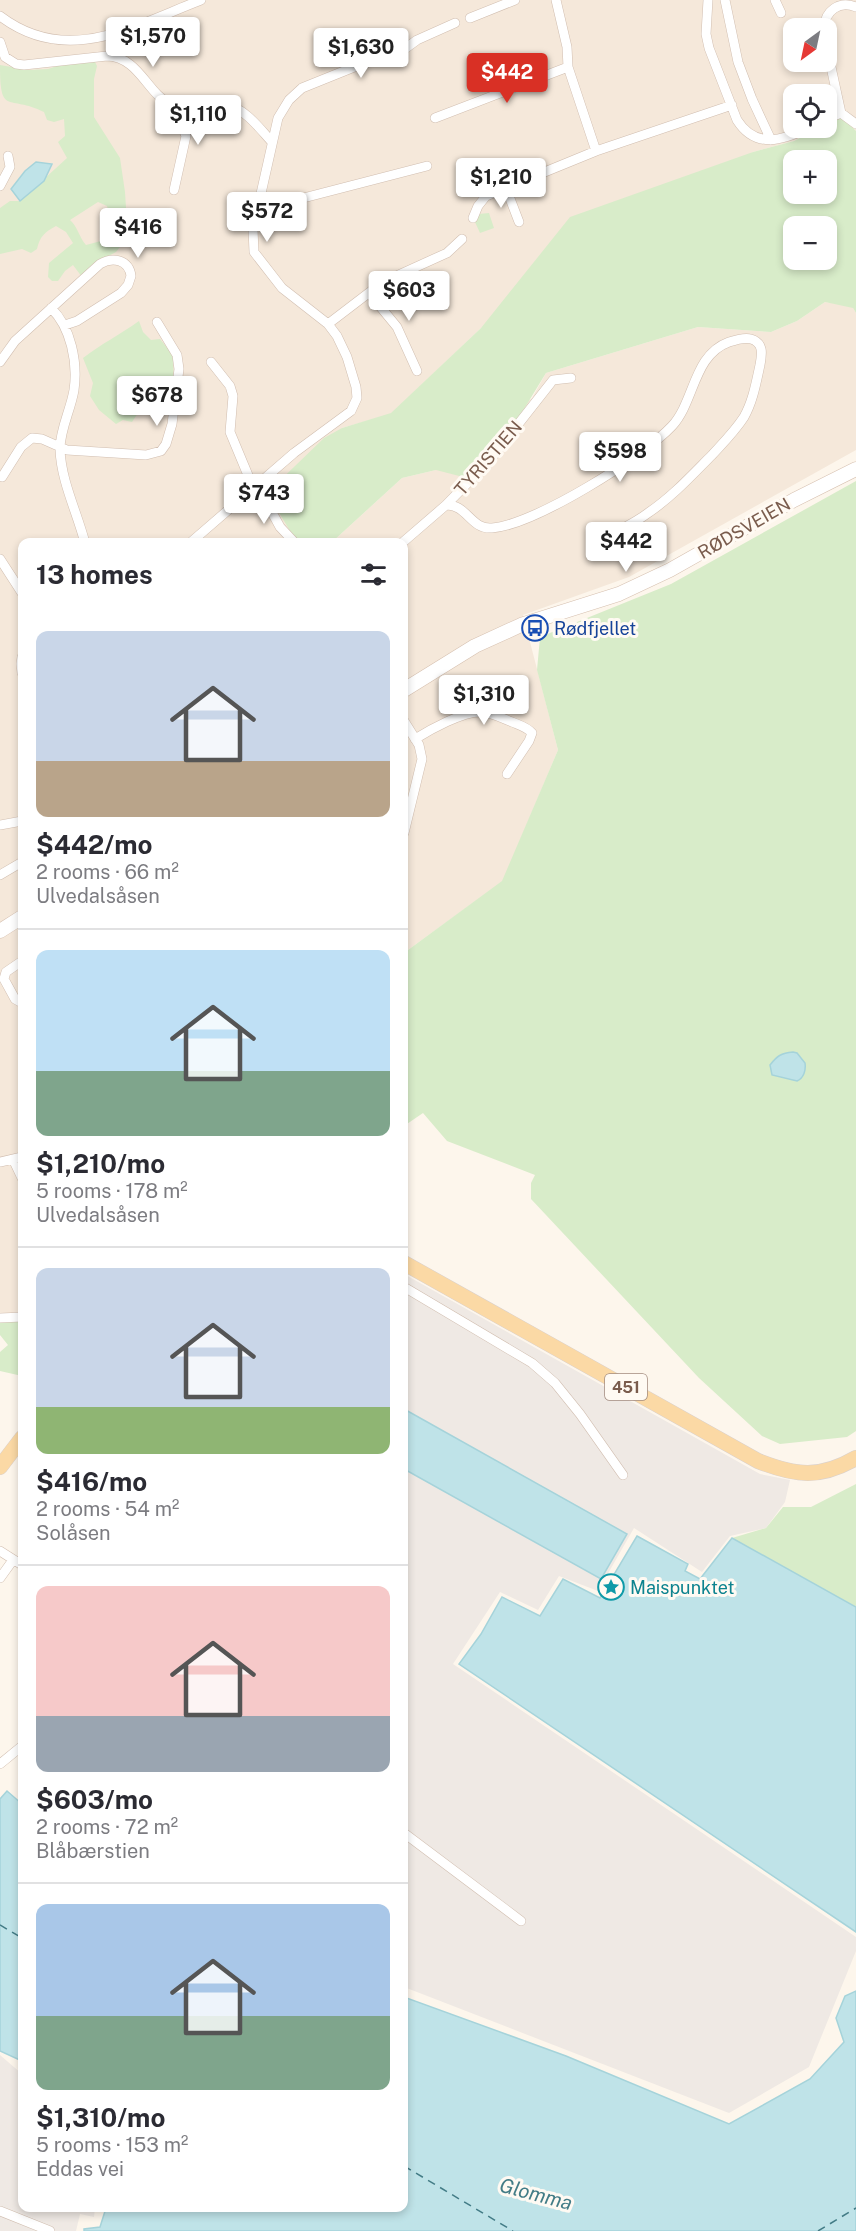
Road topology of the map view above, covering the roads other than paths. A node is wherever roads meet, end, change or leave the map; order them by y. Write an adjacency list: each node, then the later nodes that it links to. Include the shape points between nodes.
1 (515, 0): 10 (street)
2 (556, 0): 15 (street)
3 (708, 0): 17 (street, via 709,48)
4 (725, 0): 24 (street, via 738,62)
5 (775, 0): 8 (street)
6 (195, 1): 12 (street, via 96,39 73,42 46,38)
7 (856, 7): 11 (street, via 838,5)
8 (781, 13)
9 (0, 16): 12 (street)
10 (470, 18)
11 (826, 18)
12 (8, 22): 14 (street)
13 (455, 23): 25 (street, via 417,40 395,56 364,63 302,88 278,118)
14 (0, 42): 18 (street, via 5,57 24,65 120,57 132,64)
15 (568, 67): 21 (street); 26 (street)
16 (832, 72): 19 (street)
17 (732, 105): 24 (street, via 743,130 758,140); 26 (street)
18 (174, 107): 25 (street, via 234,107); 31 (street, via 186,136)
19 (841, 112): 20 (street); 22 (street)
20 (837, 114)
21 (435, 118)
22 (856, 124)
23 (783, 138): 24 (street)
24 (771, 140)
25 (272, 142): 32 (street)
26 (596, 151): 30 (street)
27 (8, 156): 29 (street, via 10,167)
28 (427, 166): 32 (street)
29 (0, 186)
30 (506, 188): 33 (street, via 486,196); 34 (street)
31 (174, 190)
32 (256, 210): 39 (street, via 254,252 282,288)
33 (473, 218)
34 (519, 222)
35 (462, 238): 36 (street, via 447,253 398,274)
36 (369, 293): 39 (street); 43 (street, via 397,327)
37 (51, 308): 40 (street); 40 (street, via 105,261 116,259 126,265 131,276 125,290); 41 (street, via 15,341)
38 (157, 322): 45 (street, via 179,361 172,424 164,448 146,455)
39 (328, 324): 48 (street, via 347,357 356,387 355,406)
40 (65, 325): 45 (street, via 75,370)
41 (0, 362)
42 (211, 362): 48 (street, via 230,386 231,437)
43 (417, 371)
44 (571, 378): 49 (street, TYRISTIEN, via 553,380 490,460)
45 (60, 448): 47 (street, via 37,438 28,439); 50 (street)
46 (856, 469): 57 (street, RØDSVEIEN, via 670,570 619,594 513,629 475,646)
47 (2, 477)
48 (255, 486): 51 (street); 52 (street)
49 (446, 505): 53 (street, TYRISTIEN); 54 (street, via 460,507 481,527 500,527 533,517 620,467 666,431 684,410 706,360 720,345 754,340 762,355 755,391 733,432 663,501)
50 (83, 538)
51 (195, 538)
52 (290, 538)
53 (408, 538)
54 (605, 538)
55 (0, 559): 56 (street)
56 (18, 587)
57 (408, 688)
58 (408, 727): 59 (street)
59 (416, 739): 60 (street, via 439,724 471,713 499,716 532,733); 61 (street, via 422,764)
60 (507, 774)
61 (408, 818)
62 (18, 821): 63 (street)
63 (0, 825)
64 (18, 864): 65 (street)
65 (0, 875)
66 (18, 920): 67 (street)
67 (0, 931)
68 (18, 964): 69 (street, via 6,972 4,979)
69 (18, 1001)
70 (18, 1158): 71 (street)
71 (0, 1162)
72 (408, 1265): 77 (main road, 451, via 758,1461 788,1472 809,1474)
73 (408, 1289): 79 (street, via 532,1363 555,1383)
74 (18, 1317): 75 (street)
75 (0, 1318)
76 (18, 1443): 78 (main road)
77 (856, 1458)
78 (0, 1467)
79 (623, 1475)
80 (0, 1551): 81 (street)
81 (13, 1560): 82 (street); 83 (street)
82 (18, 1563)
83 (0, 1578)
84 (18, 1749): 85 (street)
85 (0, 1764)
86 (408, 1836): 87 (street)
87 (521, 1921)
88 (0, 2211): 89 (street)
89 (50, 2231)

